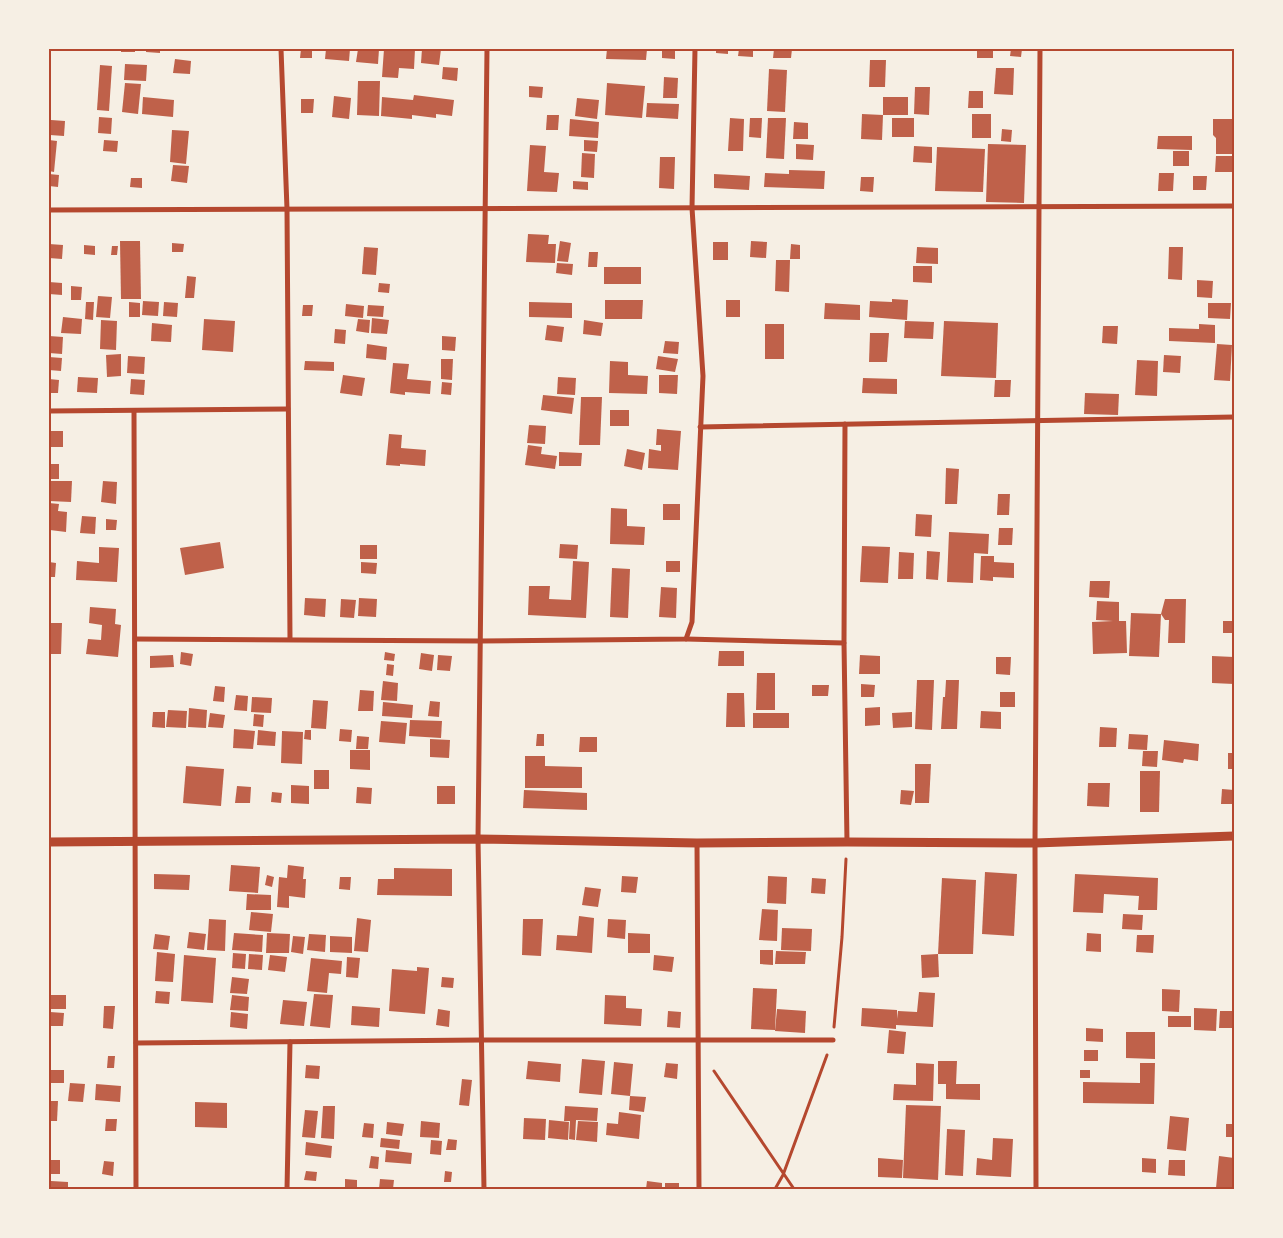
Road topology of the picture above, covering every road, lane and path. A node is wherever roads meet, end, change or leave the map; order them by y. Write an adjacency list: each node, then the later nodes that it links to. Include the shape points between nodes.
1 (281, 49): 9 (street)
2 (487, 49): 7 (street)
3 (695, 49): 8 (street)
4 (1040, 49): 5 (street)
5 (1039, 206): 6 (street); 8 (street); 15 (street)
6 (1234, 206)
7 (485, 208): 8 (street); 9 (street); 21 (street)
8 (692, 208): 17 (street, via 703,376)
9 (288, 209): 10 (street); 11 (street)
10 (49, 210)
11 (288, 409): 12 (street); 19 (street)
12 (134, 410): 13 (street); 18 (street)
13 (49, 411)
14 (1234, 417): 15 (street)
15 (1037, 420): 16 (street); 29 (street)
16 (845, 424): 17 (street); 22 (street)
17 (700, 427): 20 (street, via 692,622)
18 (135, 639): 19 (street); 25 (street)
19 (290, 639): 21 (street)
20 (686, 639): 21 (street); 22 (street)
21 (480, 641): 24 (street)
22 (844, 643): 27 (street)
23 (1234, 836): 29 (street)
24 (478, 838): 25 (street); 28 (street); 30 (street)
25 (136, 841): 26 (street); 34 (street)
26 (49, 842)
27 (847, 842): 28 (street); 29 (street); 32 (path)
28 (697, 843): 31 (street)
29 (1035, 843): 43 (street)
30 (481, 1040): 31 (street); 33 (street); 39 (street)
31 (698, 1040): 32 (street); 35 (street)
32 (833, 1040): 36 (path)
33 (290, 1042): 34 (street); 38 (street)
34 (136, 1043): 37 (street)
35 (698, 1047): 36 (path); 40 (street)
36 (783, 1175): 41 (path); 42 (path)
37 (136, 1189)
38 (287, 1189)
39 (484, 1189)
40 (700, 1189)
41 (775, 1189)
42 (794, 1189)
43 (1036, 1189)

